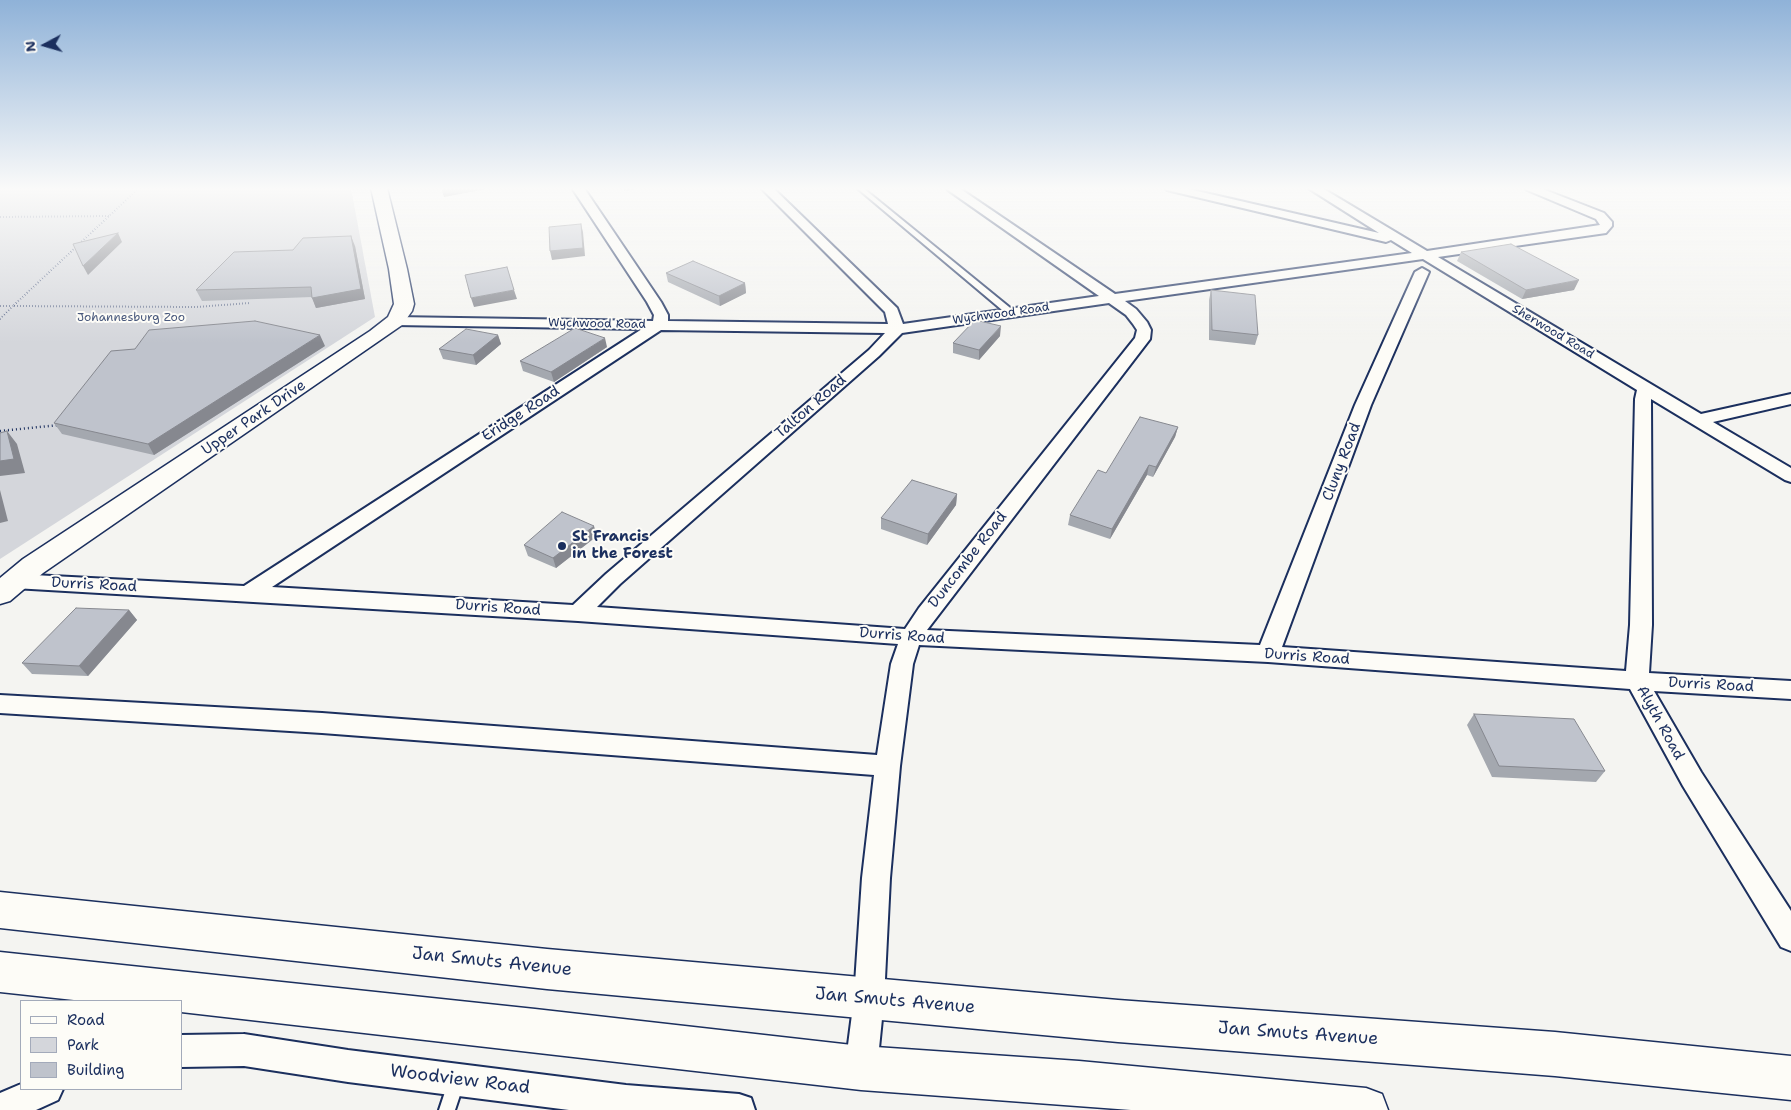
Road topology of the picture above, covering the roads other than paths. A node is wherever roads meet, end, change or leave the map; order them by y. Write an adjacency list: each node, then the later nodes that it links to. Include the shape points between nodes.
1 (391, 240): 14 (main road, via 404,304)
2 (613, 240): 15 (street, via 654,302 661,315)
3 (820, 240): 16 (street, via 892,311)
4 (923, 240): 13 (lane)
5 (1027, 240): 12 (street, Duncombe Road)
6 (1393, 240): 9 (street)
7 (1398, 240): 9 (street, Sherwood Road)
8 (1530, 240): 10 (street, Wychwood Road)
9 (1402, 242): 10 (street, Sherwood Road)
10 (1425, 254): 12 (street, Wychwood Road); 17 (street, Sherwood Road)
11 (1422, 272): 25 (street, Cluny Road, via 1364,406)
12 (1112, 299): 13 (street, Wychwood Road); 24 (street, Duncombe Road, via 1140,322 1144,330 1142,339 932,605)
13 (1011, 313): 16 (street, Wychwood Road)
14 (395, 321): 15 (street, Wychwood Road); 21 (main road, Upper Park Drive)
15 (660, 324): 16 (street, Wychwood Road); 22 (street, Eridge Road)
16 (897, 329): 23 (street, Talton Road)
17 (1646, 388): 19 (street, Sherwood Road); 26 (street, Alyth Road, via 1643,400 1642,625)
18 (1791, 399): 19 (street)
19 (1697, 420): 20 (street, Sherwood Road)
20 (1791, 476)
21 (7, 587): 22 (street, Durris Road)
22 (248, 593): 23 (street, Durris Road)
23 (578, 613): 24 (street, Durris Road)
24 (911, 637): 25 (street, Durris Road); 29 (street, Duncombe Road, via 902,664)
25 (1268, 654): 26 (street, Durris Road)
26 (1637, 681): 27 (street, Durris Road); 31 (street, Alyth Road, via 1692,779)
27 (1791, 690)
28 (0, 704): 29 (street, via 322,723)
29 (888, 766): 33 (street, Duncombe Road, via 876,878)
30 (0, 910): 33 (main road, Jan Smuts Avenue, via 537,968)
31 (1791, 937)
32 (0, 972): 35 (main road)
33 (869, 999): 35 (street, Duncombe Road); 36 (main road, Jan Smuts Avenue, via 1555,1054)
34 (182, 1051): 37 (street, Woodview Road, via 244,1050)
35 (861, 1068): 42 (main road, via 1079,1083)
36 (1791, 1078)
37 (457, 1079): 40 (lane); 41 (street, Woodview Road)
38 (45, 1090): 39 (street)
39 (0, 1109)
40 (447, 1110)
41 (739, 1110)
42 (1366, 1110)

